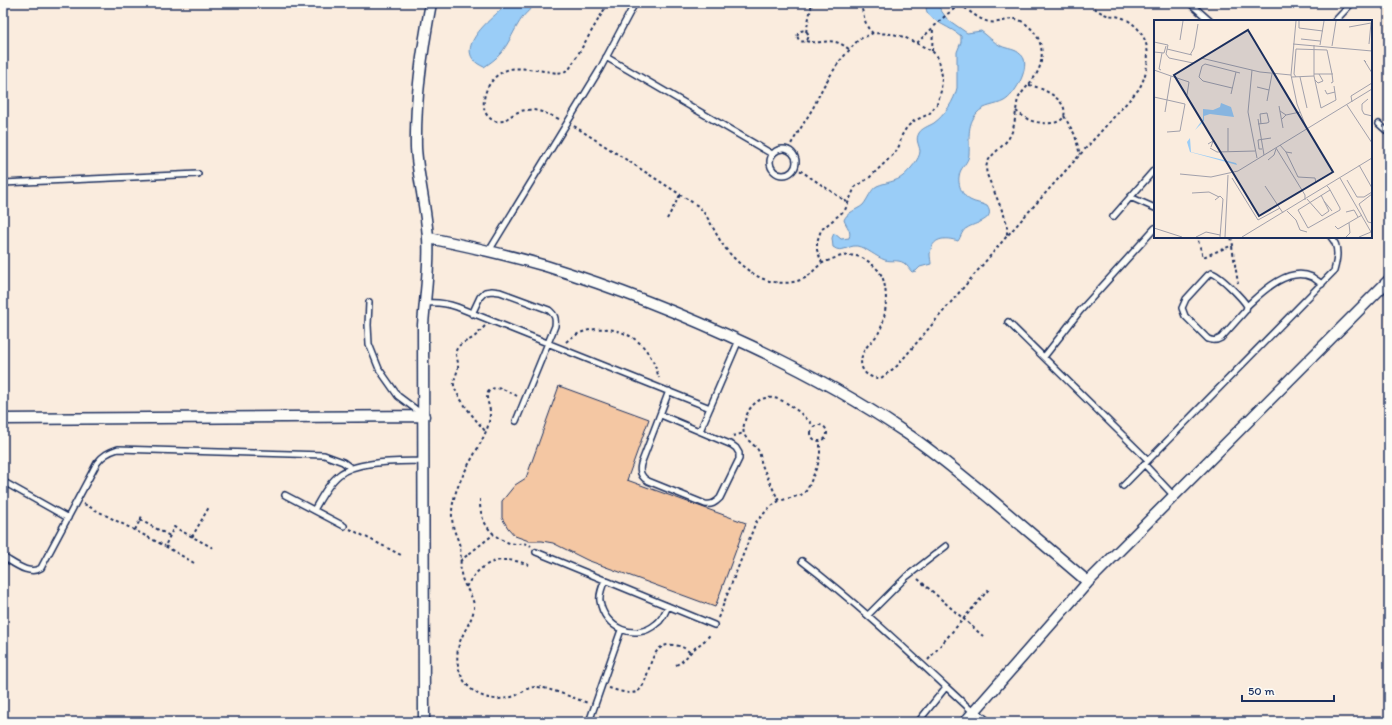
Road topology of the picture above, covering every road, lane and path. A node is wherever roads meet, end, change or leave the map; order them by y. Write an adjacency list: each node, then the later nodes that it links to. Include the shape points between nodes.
1 (431, 3): 41 (street, via 420,79 416,147)
2 (608, 3): 23 (path, via 570,68 564,72 513,69 499,74 486,89 484,109 495,121 504,121 521,110 531,109)
3 (635, 3): 19 (lane)
4 (812, 3): 13 (path)
5 (859, 3): 14 (path, via 867,26)
6 (1089, 3): 28 (path, via 1106,15 1120,17 1135,26 1145,41 1148,66 1139,89)
7 (1352, 3): 11 (lane)
8 (961, 4): 12 (path); 20 (path, via 982,20 1001,22 1016,19 1034,31 1039,38 1042,58 1036,75)
9 (1192, 5): 10 (lane)
10 (1209, 20)
11 (1336, 20)
12 (933, 28): 16 (path); 18 (path)
13 (806, 32): 15 (path); 15 (path, via 801,32 798,36 800,41)
14 (873, 33): 16 (path, via 897,35); 17 (path, via 858,40)
15 (806, 41): 17 (path, via 816,43 830,40)
16 (918, 43): 18 (path)
17 (850, 50): 26 (path, via 823,86)
18 (932, 51): 35 (path, via 937,56 942,76 941,91 936,104 929,114 907,127 895,153 869,178 855,187)
19 (606, 57): 23 (lane); 27 (lane)
20 (1028, 85): 21 (path, via 1021,94); 22 (path, via 1048,91 1056,97 1064,110)
21 (1016, 111): 22 (path, via 1028,119 1043,123 1056,122); 40 (path, via 1011,135 990,158 985,171 1007,224)
22 (1064, 116): 28 (path, via 1073,131)
23 (567, 122): 33 (path); 46 (lane)
24 (1379, 124): 25 (lane)
25 (1389, 133)
26 (788, 149): 27 (lane, via 779,149); 29 (lane, via 794,155)
27 (772, 154): 29 (lane, via 770,163 776,174 785,175)
28 (1080, 155): 40 (path)
29 (795, 168): 35 (path)
30 (1154, 170): 34 (lane)
31 (198, 174): 32 (lane)
32 (3, 183)
33 (680, 195): 38 (path); 47 (path, via 698,206 705,214 721,242 738,262 761,278 775,283 791,283 805,278)
34 (1130, 197): 36 (lane); 37 (lane)
35 (847, 202): 47 (path, via 844,210 819,235 817,250)
36 (1154, 208)
37 (1113, 217)
38 (667, 219)
39 (1154, 229): 60 (lane, via 1080,311)
40 (1007, 236): 47 (path, via 897,366 882,378 872,378 866,374 861,361 862,354 878,333 885,315 885,292 878,271 862,258 850,254)
41 (428, 238): 46 (street); 52 (street)
42 (1197, 238): 45 (path, via 1204,257)
43 (1230, 238): 45 (path)
44 (1331, 238): 49 (lane, via 1337,250 1337,260 1334,271)
45 (1232, 246): 50 (path, via 1238,283)
46 (489, 251): 57 (street, via 596,282)
47 (822, 264)
48 (1389, 280): 79 (street)
49 (1322, 284): 53 (lane, via 1301,274 1288,277 1271,285); 74 (lane)
50 (1236, 294): 53 (lane); 53 (lane, via 1211,273 1183,303 1183,312 1212,341 1221,338)
51 (369, 302): 66 (lane, via 369,344 379,369 398,396)
52 (425, 303): 54 (lane, via 448,304); 66 (street)
53 (1247, 306)
54 (472, 314): 55 (lane); 58 (lane, via 480,298 486,292 492,291 549,310 556,320)
55 (489, 320): 58 (lane); 71 (path, via 474,337 462,343 455,351 458,366 454,384 456,391)
56 (1008, 322): 60 (lane)
57 (739, 340): 64 (lane); 105 (street, via 802,369 854,398 904,431 952,467)
58 (548, 344): 59 (lane); 63 (lane)
59 (559, 348): 61 (lane); 61 (path, via 570,338 586,331 602,328 619,331 634,338 646,350)
60 (1044, 357): 74 (lane)
61 (663, 389): 62 (lane)
62 (669, 391): 64 (lane); 65 (lane)
63 (525, 401): 68 (lane); 71 (path, via 504,390 489,391 487,399 490,421)
64 (710, 408): 70 (lane)
65 (660, 415): 70 (lane); 70 (lane, via 639,469 641,474 648,481 711,505 720,498 737,464 739,453 732,445)
66 (424, 416): 67 (street); 73 (street)
67 (3, 419)
68 (516, 421)
69 (815, 427): 72 (path, via 811,435 814,440); 72 (path, via 821,426 826,429 825,438); 82 (path, via 792,407 776,398 768,398 754,404 746,418 744,433 759,453)
70 (700, 430)
71 (486, 432): 99 (path, via 455,493 452,512 460,546)
72 (820, 441): 82 (path, via 818,464 809,486 801,495)
73 (424, 461): 75 (lane); 121 (street)
74 (1146, 462): 77 (lane); 79 (lane)
75 (350, 468): 81 (lane, via 343,462 324,455 118,449 102,456); 84 (lane, via 331,483)
76 (4, 482): 86 (lane)
77 (1123, 486)
78 (286, 495): 84 (lane)
79 (1174, 496): 105 (street)
80 (480, 499): 90 (path, via 481,512)
81 (77, 500): 86 (lane); 89 (path)
82 (779, 501): 111 (path, via 770,506 754,526)
83 (209, 507): 92 (path)
84 (314, 510): 88 (lane)
85 (143, 514): 87 (path)
86 (68, 518): 98 (lane, via 44,565 37,571 28,570)
87 (140, 520): 89 (path); 91 (path)
88 (344, 526): 97 (path)
89 (134, 530): 93 (path)
90 (494, 534): 96 (path, via 516,544 528,544); 99 (path)
91 (170, 536): 92 (path, via 174,527); 93 (path)
92 (192, 537): 95 (path)
93 (165, 546): 101 (path)
94 (946, 546): 103 (lane)
95 (214, 549)
96 (536, 552): 104 (lane)
97 (401, 555)
98 (3, 557)
99 (460, 560): 106 (path, via 462,579)
100 (802, 561): 109 (lane)
101 (194, 563)
102 (529, 565): 106 (path, via 508,559 498,560 479,570)
103 (911, 573): 109 (lane); 110 (path)
104 (605, 580): 108 (lane); 112 (lane, via 601,590 602,609 606,618)
105 (1088, 582): 120 (street)
106 (466, 587): 119 (path, via 474,608 461,639 457,660 458,670 469,688 487,698 497,699 508,698 538,686)
107 (989, 589): 110 (path)
108 (668, 606): 111 (lane); 112 (lane, via 663,617 649,629 640,632)
109 (868, 615): 116 (lane)
110 (963, 619): 113 (path); 116 (path)
111 (714, 625): 114 (path, via 707,639)
112 (621, 630): 117 (lane)
113 (983, 636)
114 (690, 653): 115 (path, via 685,660); 117 (path, via 681,646 663,646 652,659 642,687 636,692)
115 (676, 665)
116 (923, 666): 118 (lane)
117 (602, 686): 119 (lane)
118 (946, 687): 120 (lane); 123 (lane)
119 (595, 705): 122 (lane)
120 (974, 711): 124 (street); 125 (lane)
121 (424, 722)
122 (589, 722)
123 (918, 722)
124 (965, 722)
125 (989, 722)

